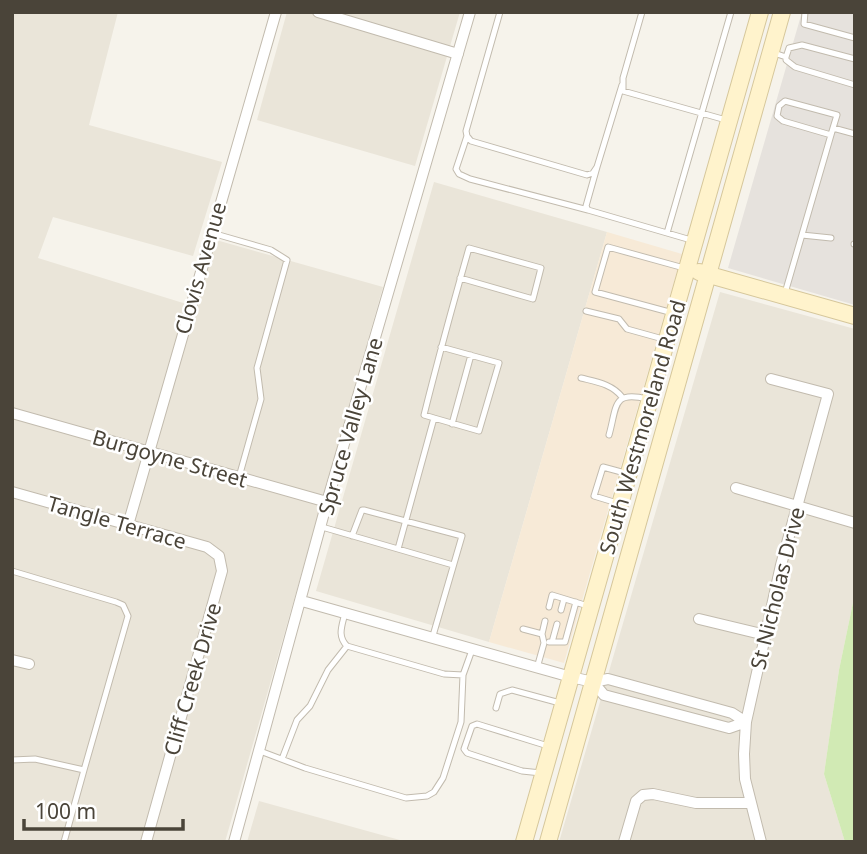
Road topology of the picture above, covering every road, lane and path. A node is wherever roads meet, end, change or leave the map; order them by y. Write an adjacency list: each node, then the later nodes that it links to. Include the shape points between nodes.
1 (276, 12): 25 (street, Clovis Avenue)
2 (318, 12): 12 (street)
3 (470, 12): 12 (street, Spruce Valley Lane)
4 (500, 12): 22 (lane)
5 (642, 12): 15 (lane)
6 (731, 12): 17 (lane)
7 (782, 12): 13 (main road, South Westmoreland Road)
8 (805, 12): 10 (lane, via 804,24)
9 (757, 13): 11 (main road, South Westmoreland Road)
10 (855, 38)
11 (750, 46): 13 (main road); 18 (main road, South Westmoreland Road)
12 (458, 54): 53 (street, Spruce Valley Lane)
13 (779, 54): 14 (lane, via 798,44); 16 (lane, via 795,68); 19 (main road, South Westmoreland Road)
14 (855, 59)
15 (622, 85): 17 (lane, via 623,91); 23 (lane)
16 (855, 85)
17 (702, 113): 18 (lane); 26 (lane)
18 (729, 121): 19 (main road); 29 (main road, South Westmoreland Road)
19 (749, 127): 31 (main road, South Westmoreland Road)
20 (832, 131): 20 (lane, via 783,121 777,116 779,106 785,101 836,115); 21 (lane); 27 (lane)
21 (855, 134)
22 (467, 136): 23 (lane, via 471,141 587,175); 24 (lane, via 457,169 460,174)
23 (597, 167): 24 (lane)
24 (588, 211): 26 (lane)
25 (210, 233): 48 (street, Clovis Avenue); 50 (lane, via 271,250 287,260 257,368 261,399)
26 (667, 233): 29 (lane)
27 (802, 235): 28 (lane); 33 (lane)
28 (831, 238)
29 (695, 242): 30 (main road, South Westmoreland Road)
30 (687, 269): 31 (main road); 35 (main road, South Westmoreland Road); 35 (lane, via 608,247 595,292)
31 (708, 274): 33 (main road); 89 (main road, South Westmoreland Road)
32 (460, 278): 32 (lane, via 469,248 541,268 533,299); 38 (lane)
33 (784, 296): 36 (main road)
34 (586, 311): 37 (lane, via 619,319 627,329)
35 (674, 314): 37 (main road, South Westmoreland Road)
36 (855, 316)
37 (666, 340): 43 (main road, South Westmoreland Road)
38 (441, 346): 39 (lane); 45 (lane, via 424,415)
39 (471, 355): 46 (lane); 46 (lane, via 499,363 479,431)
40 (581, 377): 42 (lane, via 607,385)
41 (771, 379): 55 (street, St Nicholas Drive, via 828,394)
42 (622, 397): 43 (lane); 47 (lane)
43 (650, 400): 49 (main road, South Westmoreland Road)
44 (12, 414): 48 (street, Burgoyne Street)
45 (434, 418): 46 (lane); 56 (lane)
46 (452, 424)
47 (609, 435)
48 (148, 451): 50 (street, Burgoyne Street); 58 (street, Clovis Avenue)
49 (628, 474): 54 (main road, South Westmoreland Road); 54 (lane, via 603,467 594,496)
50 (239, 477): 53 (street, Burgoyne Street)
51 (736, 488): 55 (street)
52 (12, 492): 58 (street, Tangle Terrace)
53 (327, 502): 59 (street, Spruce Valley Lane)
54 (620, 504): 67 (main road, South Westmoreland Road)
55 (797, 506): 57 (street); 76 (street, St Nicholas Drive)
56 (406, 522): 60 (lane, via 362,510); 61 (lane); 63 (lane, via 462,536)
57 (855, 523)
58 (128, 525): 62 (street, Tangle Terrace, via 207,547)
59 (321, 527): 60 (lane); 66 (street, Spruce Valley Lane)
60 (352, 536): 61 (lane)
61 (398, 549): 63 (lane)
62 (219, 556): 101 (street, Cliff Creek Drive, via 222,571)
63 (453, 565): 77 (lane)
64 (12, 571): 97 (lane, via 116,602 126,610 126,625)
65 (564, 599): 67 (lane); 68 (lane, via 552,595); 69 (lane)
66 (302, 601): 70 (street); 94 (street, Spruce Valley Lane)
67 (583, 604): 79 (lane); 83 (main road, South Westmoreland Road)
68 (549, 607)
69 (561, 610)
70 (345, 613): 77 (street); 81 (lane, via 341,634)
71 (699, 619): 76 (street)
72 (545, 621): 75 (lane)
73 (557, 624): 78 (lane)
74 (523, 629): 75 (lane)
75 (542, 634): 80 (lane)
76 (765, 635): 92 (street, St Nicholas Drive)
77 (432, 639): 82 (street)
78 (552, 642): 79 (lane); 80 (lane)
79 (565, 642): 83 (lane)
80 (544, 643): 86 (lane)
81 (347, 646): 87 (lane, via 444,674); 95 (lane, via 297,720)
82 (472, 650): 86 (street); 87 (lane)
83 (578, 652): 88 (main road, South Westmoreland Road)
84 (12, 660): 85 (street)
85 (29, 664)
86 (537, 668): 88 (street)
87 (463, 675): 95 (lane, via 461,722 443,778 427,796 406,798)
88 (571, 677): 89 (street); 90 (main road, South Westmoreland Road)
89 (593, 682): 92 (street, via 608,679 732,713); 92 (street, via 604,695 729,729); 104 (main road, South Westmoreland Road)
90 (563, 704): 91 (lane, via 512,690 500,694); 93 (main road, South Westmoreland Road)
91 (496, 708)
92 (746, 722): 99 (street, St Nicholas Drive, via 744,754)
93 (551, 747): 98 (main road, South Westmoreland Road); 98 (lane, via 477,723 464,749 522,771)
94 (260, 751): 95 (lane); 102 (street, Spruce Valley Lane)
95 (282, 759)
96 (12, 760): 97 (lane)
97 (84, 770): 100 (lane)
98 (544, 773): 103 (main road, South Westmoreland Road)
99 (750, 803): 105 (street, via 696,803 643,795 636,801); 106 (street, St Nicholas Drive)
100 (64, 842)
101 (146, 842)
102 (233, 842)
103 (524, 842)
104 (548, 842)
105 (624, 842)
106 (761, 842)

